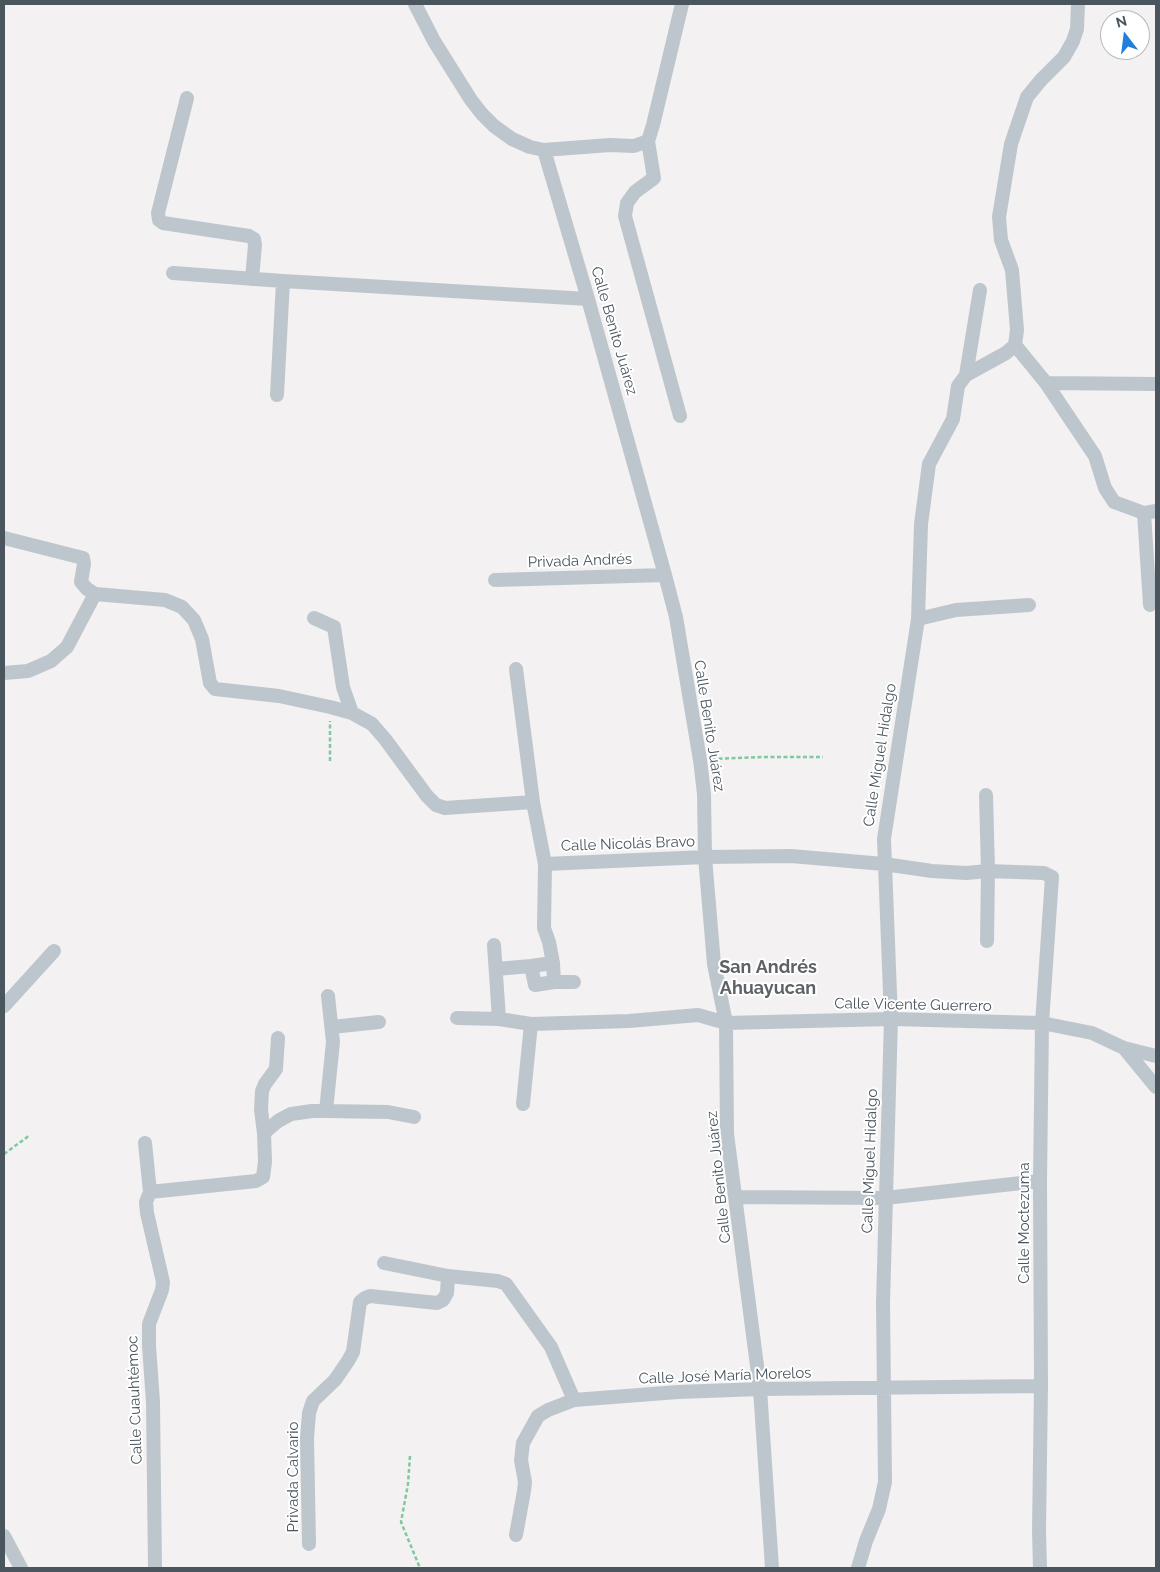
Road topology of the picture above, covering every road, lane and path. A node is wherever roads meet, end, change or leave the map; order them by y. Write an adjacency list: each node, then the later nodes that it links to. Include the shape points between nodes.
1 (415, 4): 6 (street, via 434,42 482,114 512,139)
2 (682, 4): 5 (street)
3 (1078, 4): 12 (street, via 1074,41 1027,98 1011,144 999,217 1000,240 1012,270 1017,330)
4 (187, 98): 8 (street, via 158,213 159,220 254,239)
5 (648, 141): 6 (street, via 634,146); 17 (street, via 654,178 635,192 627,203 625,216)
6 (544, 150): 11 (street, Calle Benito Juárez)
7 (173, 272): 8 (street)
8 (252, 278): 9 (street)
9 (283, 281): 11 (street); 16 (street)
10 (980, 290): 13 (street, Calle Miguel Hidalgo)
11 (588, 299): 20 (street, Calle Benito Juárez)
12 (1015, 345): 13 (street); 14 (street)
13 (966, 375): 26 (street, Calle Miguel Hidalgo, via 958,386 953,419 929,464 921,524)
14 (1046, 383): 15 (street); 18 (street, via 1095,456 1105,488 1114,502)
15 (1156, 384)
16 (277, 395)
17 (680, 416)
18 (1150, 512): 24 (street)
19 (4, 538): 22 (street, via 82,558 81,582)
20 (665, 576): 21 (street, Privada Andrés); 32 (street, Calle Benito Juárez, via 676,617)
21 (495, 580)
22 (95, 594): 28 (street, via 67,647 51,661 28,670); 29 (street, via 164,600 182,607 194,620 202,639 214,689 279,696)
23 (1028, 604): 26 (street, via 956,610)
24 (1150, 605)
25 (314, 618): 30 (street, via 334,627 343,686)
26 (918, 620): 38 (street, Calle Miguel Hidalgo, via 886,821)
27 (516, 668): 35 (street, Calle Nicolás Bravo)
28 (4, 673)
29 (330, 707): 30 (street); 33 (path)
30 (352, 713): 35 (street, via 372,724 436,805 446,808)
31 (823, 757): 32 (path)
32 (700, 760): 36 (street, Calle Benito Juárez)
33 (330, 761)
34 (986, 795): 39 (street)
35 (533, 802): 37 (street, Calle Nicolás Bravo)
36 (705, 858): 37 (street, Calle Nicolás Bravo); 38 (street, Calle Nicolás Bravo, via 792,856); 55 (street, Calle Benito Juárez, via 714,964)
37 (544, 864): 44 (street, via 544,928)
38 (884, 864): 39 (street, Calle Nicolás Bravo, via 932,872); 53 (street, Calle Miguel Hidalgo)
39 (988, 872): 40 (street, Calle Nicolás Bravo, via 1044,873); 41 (street)
40 (1052, 877): 56 (street, Calle Moctezuma)
41 (987, 941)
42 (494, 945): 46 (street)
43 (54, 951): 50 (street)
44 (553, 964): 45 (street); 47 (street)
45 (530, 966): 46 (street); 47 (street, via 535,985)
46 (496, 969): 52 (street)
47 (554, 982): 48 (street)
48 (574, 982)
49 (328, 996): 58 (street)
50 (4, 1006)
51 (456, 1018): 52 (street, Calle Vicente Guerrero)
52 (499, 1019): 57 (street, Calle Vicente Guerrero)
53 (891, 1020): 55 (street, Calle Vicente Guerrero); 56 (street, Calle Vicente Guerrero); 73 (street, Calle Miguel Hidalgo)
54 (379, 1022): 58 (street)
55 (726, 1023): 57 (street, Calle Vicente Guerrero, via 698,1015); 72 (street, Calle Benito Juárez, via 727,1134)
56 (1042, 1023): 60 (street, Calle Vicente Guerrero, via 1092,1033); 70 (street, Calle Moctezuma)
57 (531, 1024): 63 (street)
58 (332, 1027): 64 (street)
59 (278, 1038): 66 (street, via 276,1069 262,1091)
60 (1124, 1048): 61 (street); 62 (street, Calle Vicente Guerrero)
61 (1156, 1056)
62 (1156, 1087)
63 (522, 1104)
64 (326, 1111): 65 (street, via 388,1112); 66 (street, via 292,1114)
65 (414, 1117)
66 (264, 1133): 71 (street, via 266,1162 263,1177 256,1181)
67 (30, 1135): 69 (path)
68 (145, 1143): 71 (street, Calle Cuauhtémoc)
69 (4, 1154)
70 (1040, 1181): 73 (street); 76 (street, Calle Moctezuma)
71 (150, 1192): 85 (street, Calle Cuauhtémoc, via 146,1202 163,1282 149,1324)
72 (736, 1197): 73 (street); 77 (street, Calle Benito Juárez)
73 (885, 1198): 78 (street, Calle Miguel Hidalgo)
74 (384, 1263): 75 (street)
75 (448, 1276): 79 (street, via 506,1284 551,1347); 83 (street, Privada Calvario, via 447,1293 437,1303 370,1296 360,1302 353,1352 336,1380 313,1401 309,1413)
76 (1041, 1386): 78 (street, Calle José María Morelos); 89 (street, Calle Moctezuma)
77 (760, 1388): 78 (street, Calle José María Morelos); 79 (street, Calle José María Morelos); 87 (street, Calle Benito Juárez)
78 (884, 1388): 88 (street, Calle Miguel Hidalgo, via 885,1482)
79 (574, 1400): 81 (street, Calle José María Morelos, via 538,1416 523,1443 521,1460 525,1482)
80 (410, 1456): 86 (path, via 401,1522)
81 (516, 1534)
82 (4, 1536): 84 (street)
83 (309, 1544)
84 (21, 1568)
85 (155, 1568)
86 (420, 1568)
87 (772, 1568)
88 (858, 1568)
89 (1040, 1568)

